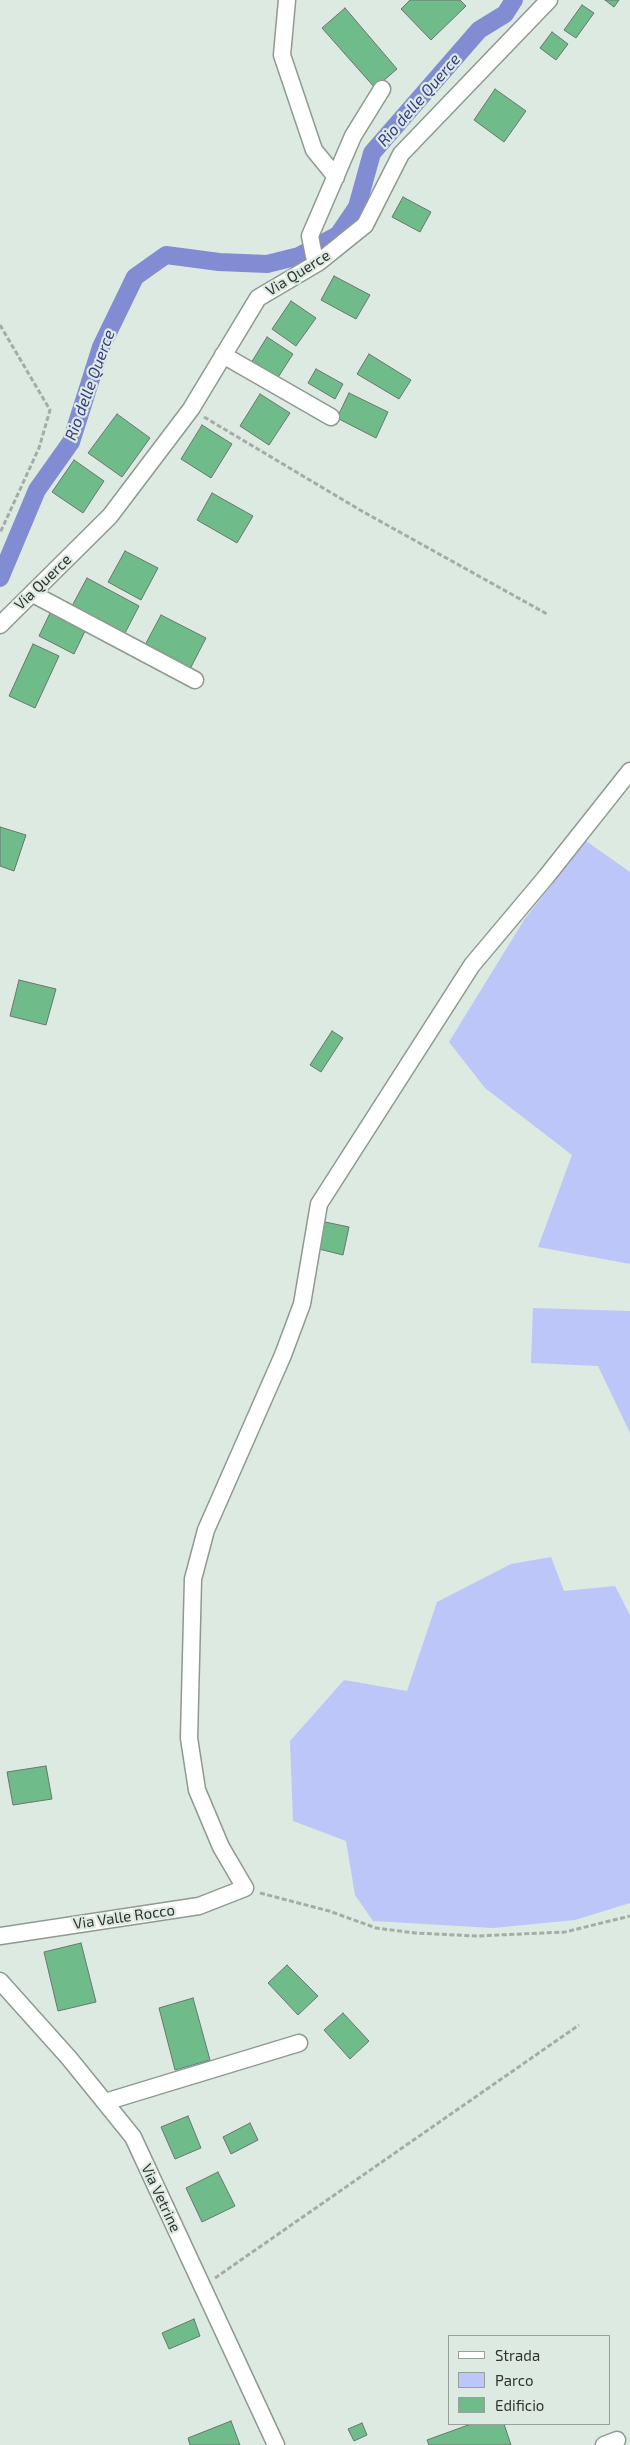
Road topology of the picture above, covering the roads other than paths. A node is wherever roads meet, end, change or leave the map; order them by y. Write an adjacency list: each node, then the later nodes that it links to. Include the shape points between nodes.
1 (287, 0): 4 (street, via 282,55 314,150)
2 (549, 0): 5 (street, Via Querce, via 401,154 365,226)
3 (382, 89): 4 (street, via 354,136)
4 (336, 176): 5 (street, via 310,236)
5 (317, 259): 6 (street, Via Querce, via 258,298)
6 (223, 355): 7 (street); 8 (street, Via Querce, via 191,409 110,516)
7 (331, 417)
8 (33, 594): 9 (street, Via Querce); 10 (street)
9 (0, 625)
10 (195, 680)
11 (630, 771): 12 (street, Via Valle Rocco, via 472,965 319,1204 302,1304 206,1530 193,1578 189,1738 198,1790 221,1847 245,1888 199,1906)
12 (0, 1936)
13 (0, 1981): 15 (street, Via Vetrine)
14 (299, 2044): 15 (street)
15 (104, 2102): 16 (street, Via Vetrine, via 133,2137)
16 (276, 2445)

